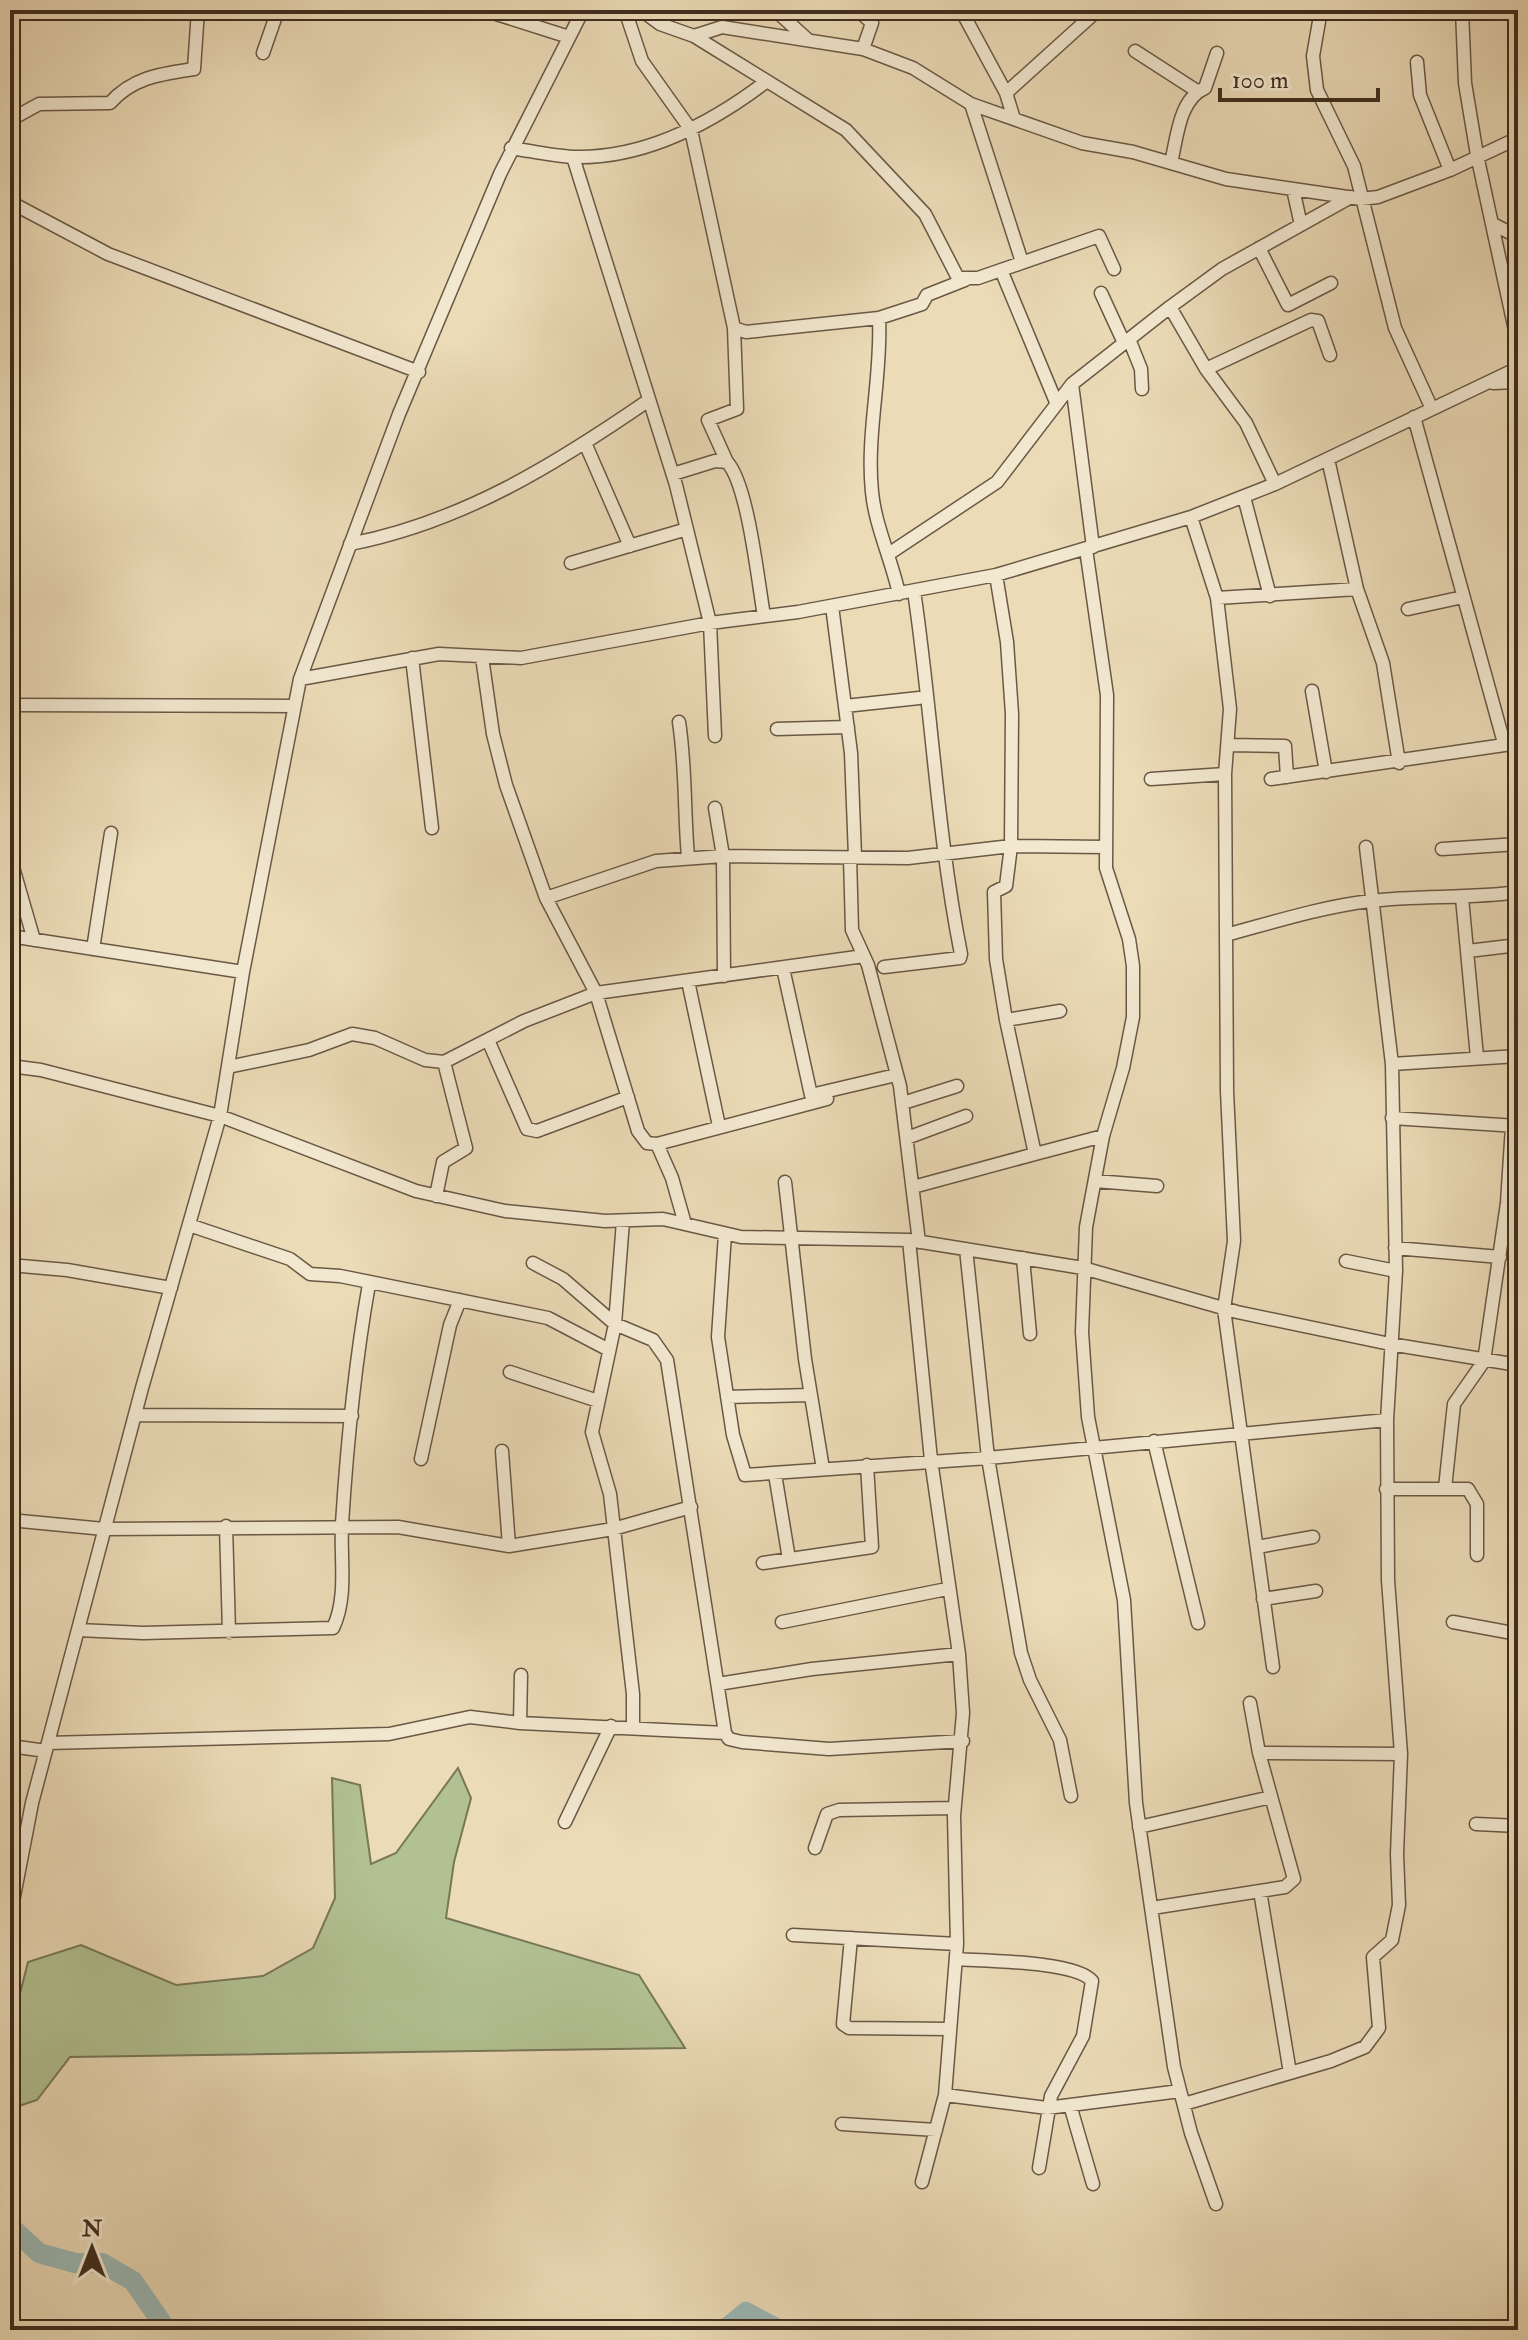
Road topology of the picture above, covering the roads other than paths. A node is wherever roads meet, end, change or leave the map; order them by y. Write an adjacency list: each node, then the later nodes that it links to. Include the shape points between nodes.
1 (198, 10): 33 (street, via 194,69 152,76 123,89 110,103 39,104 12,119)
2 (278, 10): 18 (street)
3 (484, 10): 14 (street)
4 (583, 10): 14 (street)
5 (625, 10): 26 (street, via 642,61)
6 (641, 10): 13 (street, via 660,24)
7 (775, 10): 15 (street)
8 (858, 10): 16 (street, via 872,23)
9 (961, 10): 23 (street)
10 (1098, 10): 23 (street)
11 (1321, 10): 35 (street, via 1313,56 1317,90 1354,166)
12 (1462, 10): 29 (street, via 1465,83)
13 (694, 36): 15 (street, via 722,27); 21 (street)
14 (569, 37): 28 (street)
15 (807, 39): 16 (street)
16 (863, 49): 24 (street, via 913,68)
17 (1135, 51): 22 (street)
18 (263, 53)
19 (1217, 53): 22 (street, via 1205,88)
20 (1417, 62): 32 (street, via 1420,95)
21 (767, 81): 26 (street); 44 (street, via 846,130 878,160 925,214 958,278)
22 (1197, 91): 31 (street, via 1186,105)
23 (1006, 93): 25 (street)
24 (971, 104): 25 (street); 41 (street)
25 (1014, 119): 31 (street, via 1082,143)
26 (691, 130): 30 (street, via 616,154); 49 (street)
27 (1518, 138): 29 (street)
28 (511, 148): 30 (street); 55 (street)
29 (1477, 155): 32 (street); 37 (street)
30 (573, 157): 60 (street)
31 (1171, 163): 34 (street, via 1226,179)
32 (1450, 170): 35 (street, via 1378,197)
33 (10, 178)
34 (1293, 189): 35 (street); 38 (street)
35 (1356, 198): 38 (street); 62 (street, via 1395,328)
36 (10, 202): 55 (street, via 108,254)
37 (1493, 224): 39 (street); 51 (street)
38 (1301, 225): 40 (street)
39 (1518, 237)
40 (1259, 248): 45 (street, via 1288,305); 47 (street)
41 (1022, 262): 42 (street, via 1099,236); 43 (street)
42 (1114, 269)
43 (1001, 270): 44 (street); 61 (street)
44 (965, 280): 48 (street, via 927,295 922,304)
45 (1331, 283)
46 (1101, 293): 50 (street)
47 (1170, 307): 50 (street); 54 (street)
48 (879, 318): 49 (street, via 746,332); 75 (street, via 881,353 870,457 872,495)
49 (734, 328): 66 (street, via 737,409 708,420)
50 (1126, 341): 58 (street); 59 (street, via 1141,369)
51 (1518, 344)
52 (1330, 355): 54 (street, via 1318,321 1311,320)
53 (1518, 368): 57 (street)
54 (1206, 369): 68 (street, via 1246,423)
55 (419, 372): 72 (street)
56 (1518, 382): 57 (street)
57 (1486, 383): 62 (street)
58 (1072, 384): 61 (street); 74 (street)
59 (1142, 389)
60 (649, 400): 64 (street); 67 (street)
61 (1056, 402): 75 (street, via 997,482)
62 (1432, 409): 63 (street)
63 (1414, 417): 65 (street); 82 (street)
64 (585, 443): 72 (street, via 520,483 442,520); 73 (street)
65 (1328, 459): 68 (street); 78 (street)
66 (727, 462): 67 (street); 86 (street, via 742,492)
67 (673, 474): 71 (street)
68 (1275, 484): 69 (street)
69 (1244, 497): 70 (street); 81 (street)
70 (1191, 517): 74 (street); 83 (street)
71 (687, 529): 73 (street); 87 (street)
72 (350, 544): 90 (street)
73 (630, 546): 76 (street)
74 (1089, 548): 77 (street); 114 (street, via 1107,695)
75 (890, 553): 80 (street)
76 (571, 563)
77 (996, 575): 79 (street); 113 (street, via 1012,714)
78 (1357, 589): 81 (street); 103 (street, via 1383,663)
79 (914, 591): 80 (street); 117 (street)
80 (899, 594): 84 (street)
81 (1270, 596): 83 (street)
82 (1463, 597): 85 (street); 100 (street)
83 (1217, 598): 102 (street)
84 (832, 606): 86 (street); 95 (street)
85 (1408, 609)
86 (764, 616): 87 (street)
87 (710, 623): 88 (street, via 521,658); 99 (street)
88 (482, 657): 89 (street); 123 (street, via 506,785)
89 (412, 658): 90 (street); 110 (street)
90 (300, 679): 94 (street)
91 (1312, 691): 104 (street)
92 (919, 698): 95 (street)
93 (10, 705): 94 (street)
94 (294, 706): 135 (street)
95 (845, 706): 97 (street)
96 (679, 722): 121 (street)
97 (848, 727): 98 (street); 119 (street)
98 (777, 729)
99 (715, 736)
100 (1504, 743): 101 (street); 103 (street)
101 (1518, 743)
102 (1229, 745): 105 (street); 106 (street, via 1285,746)
103 (1399, 763): 104 (street)
104 (1326, 772): 106 (street)
105 (1225, 774): 107 (street); 126 (street)
106 (1287, 777): 108 (street)
107 (1151, 779)
108 (1271, 779)
109 (715, 808): 118 (street)
110 (432, 828)
111 (111, 833): 130 (street)
112 (1518, 844): 116 (street)
113 (1011, 846): 114 (street); 117 (street); 140 (street, via 1006,886 994,892 996,959)
114 (1105, 847): 158 (street, via 1106,868 1129,939 1133,1017)
115 (1366, 847): 125 (street)
116 (1442, 849)
117 (943, 854): 119 (street); 133 (street, via 960,958)
118 (723, 856): 119 (street); 121 (street); 136 (street)
119 (853, 856): 132 (street, via 852,930)
120 (10, 857): 128 (street)
121 (688, 857): 123 (street, via 656,861)
122 (1518, 892): 124 (street)
123 (546, 898): 138 (street)
124 (1462, 898): 125 (street); 131 (street)
125 (1370, 901): 126 (street, via 1314,910); 145 (street)
126 (1226, 935): 185 (street, via 1234,1241)
127 (10, 936): 128 (street)
128 (34, 940): 130 (street)
129 (1518, 945): 131 (street)
130 (93, 949): 135 (street)
131 (1468, 951): 143 (street)
132 (864, 956): 134 (street); 148 (street)
133 (884, 967)
134 (783, 968): 136 (street); 148 (street, via 811,1095)
135 (243, 972): 147 (street)
136 (724, 976): 137 (street)
137 (688, 981): 138 (street); 156 (street)
138 (596, 993): 141 (street); 150 (street)
139 (1060, 1011): 140 (street)
140 (1006, 1020): 161 (street)
141 (488, 1040): 144 (street); 150 (street, via 527,1129 537,1131)
142 (1518, 1056): 143 (street)
143 (1477, 1057): 145 (street)
144 (444, 1062): 147 (street, via 352,1034 309,1050); 166 (street, via 466,1148 443,1162)
145 (1392, 1064): 155 (street)
146 (10, 1066): 153 (street)
147 (228, 1067): 153 (street)
148 (896, 1075): 152 (street)
149 (957, 1086): 152 (street)
150 (628, 1097): 160 (street, via 638,1131 647,1143)
151 (827, 1099): 156 (street)
152 (903, 1103): 159 (street)
153 (220, 1116): 166 (street); 169 (street)
154 (966, 1116): 159 (street)
155 (1392, 1118): 157 (street); 173 (street)
156 (719, 1126): 160 (street)
157 (1515, 1126): 175 (street)
158 (1103, 1136): 161 (street); 162 (street)
159 (907, 1138): 165 (street)
160 (657, 1144): 168 (street)
161 (1035, 1154): 165 (street)
162 (1095, 1181): 164 (street); 180 (street)
163 (785, 1182): 171 (street)
164 (1157, 1186)
165 (913, 1187): 172 (street)
166 (436, 1196): 167 (street, via 505,1211)
167 (623, 1221): 168 (street); 186 (street)
168 (685, 1224): 170 (street)
169 (189, 1225): 182 (street, via 290,1259 310,1274); 183 (street)
170 (725, 1234): 171 (street); 194 (street, via 718,1337)
171 (792, 1239): 172 (street); 193 (street)
172 (914, 1241): 174 (street); 205 (street)
173 (1395, 1248): 175 (street); 181 (street)
174 (966, 1249): 176 (street); 203 (street)
175 (1500, 1257): 190 (street)
176 (1023, 1258): 180 (street); 187 (street)
177 (1346, 1261): 181 (street)
178 (533, 1263): 186 (street, via 563,1279)
179 (10, 1265): 183 (street)
180 (1083, 1268): 185 (street); 201 (street, via 1082,1332)
181 (1396, 1271): 188 (street)
182 (369, 1284): 184 (street); 197 (street)
183 (171, 1288): 196 (street)
184 (460, 1300): 189 (street, via 548,1318); 204 (street)
185 (1224, 1309): 188 (street); 199 (street)
186 (615, 1324): 189 (street); 211 (street, via 653,1340 667,1360)
187 (1030, 1334)
188 (1390, 1344): 190 (street); 198 (street)
189 (609, 1350): 195 (street)
190 (1484, 1361): 191 (street); 209 (street, via 1454,1404)
191 (1518, 1365)
192 (510, 1372): 195 (street)
193 (811, 1395): 194 (street); 207 (street)
194 (727, 1397): 208 (street, via 745,1475)
195 (598, 1401): 216 (street, via 592,1442 607,1474)
196 (135, 1415): 197 (street); 215 (street)
197 (352, 1416): 213 (street)
198 (1387, 1420): 199 (street); 210 (street)
199 (1243, 1431): 200 (street); 219 (street)
200 (1154, 1441): 201 (street); 228 (street)
201 (1093, 1447): 203 (street); 252 (street, via 1124,1600)
202 (502, 1451): 218 (street)
203 (988, 1458): 205 (street); 246 (street, via 1021,1653 1060,1740)
204 (421, 1459)
205 (931, 1460): 206 (street); 223 (street)
206 (867, 1465): 207 (street); 221 (street, via 872,1547)
207 (823, 1469): 208 (street)
208 (775, 1474): 221 (street)
209 (1445, 1488): 210 (street); 220 (street, via 1468,1489 1474,1496)
210 (1386, 1489): 245 (street)
211 (691, 1507): 216 (street); 235 (street)
212 (10, 1520): 215 (street)
213 (342, 1525): 214 (street); 218 (street, via 398,1527); 230 (street, via 341,1588 333,1628)
214 (226, 1526): 215 (street); 230 (street)
215 (104, 1529): 229 (street)
216 (613, 1529): 218 (street); 239 (street)
217 (1313, 1537): 219 (street)
218 (509, 1546)
219 (1257, 1547): 225 (street)
220 (1477, 1555)
221 (789, 1559): 222 (street)
222 (763, 1563)
223 (947, 1589): 226 (street); 232 (street)
224 (1316, 1591): 225 (street)
225 (1263, 1599): 233 (street)
226 (782, 1622)
227 (1453, 1622): 231 (street)
228 (1198, 1623)
229 (78, 1630): 230 (street); 243 (street)
230 (229, 1632)
231 (1518, 1634)
232 (959, 1654): 235 (street); 241 (street)
233 (1273, 1667)
234 (521, 1675): 237 (street)
235 (718, 1684): 240 (street)
236 (1250, 1703): 244 (street)
237 (520, 1723): 238 (street); 243 (street, via 470,1717 389,1734)
238 (611, 1726): 239 (street); 249 (street)
239 (633, 1727): 240 (street)
240 (725, 1733): 241 (street, via 742,1742 829,1749)
241 (963, 1741): 248 (street)
242 (10, 1746): 243 (street)
243 (47, 1747): 256 (street)
244 (1259, 1753): 245 (street); 247 (street)
245 (1401, 1754): 262 (street, via 1399,1905 1392,1940 1377,1951 1373,1964 1379,2028 1365,2047)
246 (1071, 1796)
247 (1271, 1797): 252 (street); 254 (street, via 1294,1879 1285,1887)
248 (954, 1808): 253 (street, via 839,1810 827,1814); 259 (street)
249 (565, 1822)
250 (1476, 1824): 251 (street)
251 (1518, 1826)
252 (1139, 1827): 255 (street)
253 (815, 1848)
254 (1260, 1891): 255 (street); 262 (street)
255 (1152, 1908): 263 (street)
256 (10, 1917)
257 (793, 1935): 258 (street)
258 (851, 1938): 259 (street); 261 (street, via 843,2024)
259 (957, 1944): 260 (street)
260 (956, 1959): 261 (street); 267 (street, via 1062,1968 1086,1973 1092,1981 1083,2036)
261 (950, 2029): 264 (street)
262 (1290, 2073): 265 (street)
263 (1180, 2091): 265 (street); 266 (street)
264 (945, 2095): 267 (street); 269 (street)
265 (1184, 2104): 273 (street)
266 (1070, 2105): 267 (street); 272 (street)
267 (1047, 2108): 270 (street)
268 (842, 2124): 269 (street)
269 (936, 2130): 271 (street)
270 (1039, 2168)
271 (922, 2182)
272 (1093, 2184)
273 (1216, 2204)

